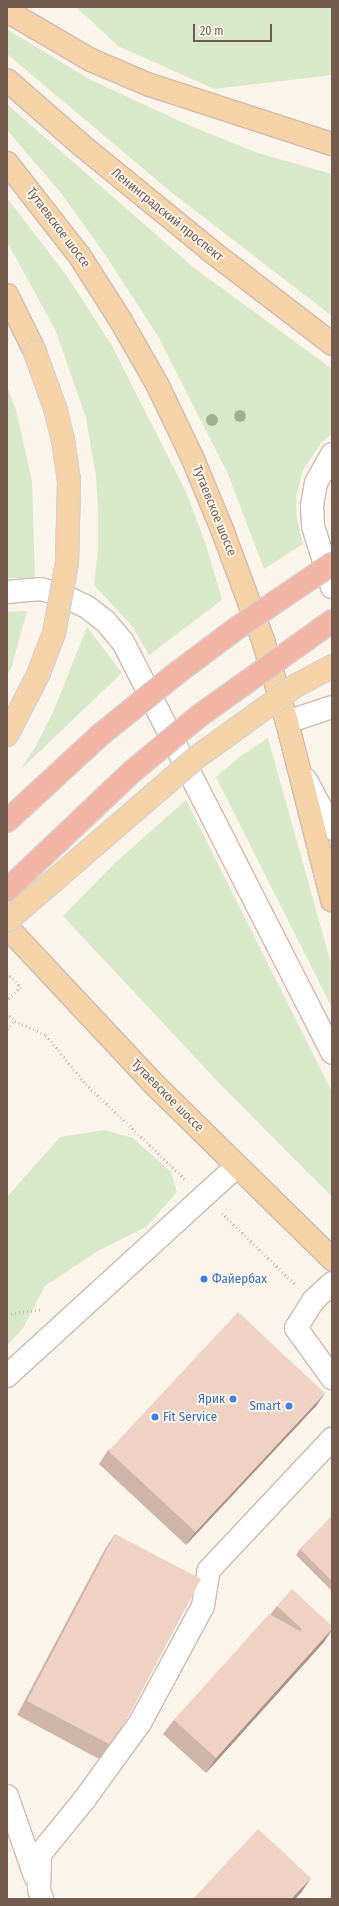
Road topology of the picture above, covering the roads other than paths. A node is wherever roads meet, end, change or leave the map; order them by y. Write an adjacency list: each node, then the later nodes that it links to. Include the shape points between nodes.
1 (7, 11): 3 (main road, via 90,60 150,85)
2 (7, 80): 6 (main road, Ленинградский проспект, via 80,144 205,246)
3 (332, 144)
4 (7, 163): 14 (main road, Тутаевское шоссе, via 79,255 121,321 156,384 192,457 223,532 263,640)
5 (7, 295): 15 (main road, bridge, via 35,352 55,408 64,446 70,518 67,563 54,632 38,675)
6 (332, 344)
7 (332, 454): 9 (street, via 316,483 312,505 313,526)
8 (332, 564): 17 (highway, bridge, via 173,676 99,736)
9 (332, 588)
10 (7, 592): 22 (street, via 41,589 64,596 87,606 106,622 123,642)
11 (332, 621): 19 (highway, bridge, via 187,726 116,786)
12 (332, 666): 21 (main road, bridge, via 297,685 197,757)
13 (332, 707): 14 (street)
14 (287, 722): 16 (main road, Тутаевское шоссе)
15 (7, 735)
16 (298, 766): 18 (street); 20 (main road, Тутаевское шоссе)
17 (7, 821)
18 (332, 828)
19 (7, 890)
20 (332, 900)
21 (7, 926): 23 (main road, Тутаевское шоссе, via 148,1078)
22 (332, 1053)
23 (237, 1166): 24 (main road, Тутаевское шоссе); 26 (street)
24 (332, 1259)
25 (332, 1283): 27 (street, via 313,1301 296,1328)
26 (7, 1376)
27 (332, 1378)
28 (332, 1438): 30 (street, via 209,1570 203,1606 140,1723 84,1800 40,1854)
29 (7, 1796): 30 (street)
30 (37, 1896)

